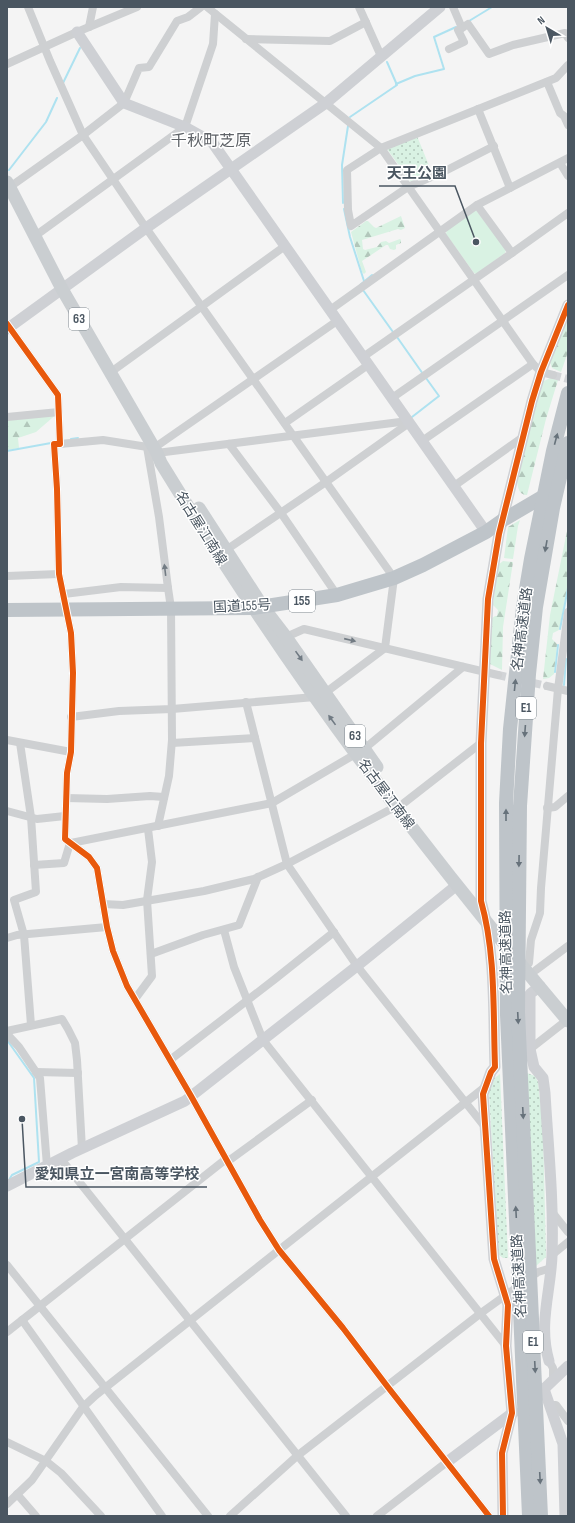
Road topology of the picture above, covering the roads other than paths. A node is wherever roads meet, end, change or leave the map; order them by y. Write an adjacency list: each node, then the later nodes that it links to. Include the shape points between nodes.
1 (28, 7): 16 (street)
2 (92, 7): 11 (street)
3 (137, 7): 11 (street)
4 (201, 7): 22 (street, via 188,17 177,21 148,67 139,68)
5 (207, 7): 9 (street)
6 (359, 7): 10 (street)
7 (440, 7): 18 (street)
8 (453, 7): 12 (street)
9 (215, 14): 15 (street); 26 (street, via 213,44)
10 (366, 22): 15 (street, via 330,41); 18 (street)
11 (89, 27): 13 (street)
12 (462, 28): 14 (street, via 468,24 489,54 513,45 565,34); 17 (street, via 458,30 464,42)
13 (77, 32): 16 (street); 22 (street)
14 (568, 38)
15 (246, 39): 23 (street)
16 (44, 47): 19 (street); 27 (street)
17 (449, 49)
18 (381, 56): 23 (street)
19 (7, 64)
20 (568, 66): 21 (street, via 556,78)
21 (547, 82): 24 (street); 25 (street)
22 (124, 103): 26 (street); 27 (street)
23 (326, 103): 29 (street); 32 (street)
24 (478, 109): 28 (street); 29 (street)
25 (568, 125)
26 (185, 127): 32 (street, via 212,142); 34 (street)
27 (83, 135): 34 (street); 35 (street)
28 (494, 146): 36 (street); 37 (street)
29 (381, 148): 36 (street); 36 (street, via 347,170 351,226)
30 (568, 158): 31 (street)
31 (560, 163): 33 (street); 37 (street)
32 (230, 169): 40 (street); 43 (street)
33 (568, 176)
34 (113, 180): 40 (street); 42 (street)
35 (8, 186): 42 (main road, 名古屋江南線 / 63)
36 (408, 187): 41 (street)
37 (510, 188): 38 (street)
38 (478, 205): 41 (street); 44 (street)
39 (568, 213): 44 (street)
40 (146, 228): 47 (street); 49 (street)
41 (440, 232): 46 (street); 50 (street)
42 (35, 236): 47 (main road, 名古屋江南線 / 63)
43 (285, 246): 49 (street); 50 (street)
44 (512, 253): 46 (street)
45 (568, 275): 52 (street)
46 (474, 280): 52 (street); 54 (street)
47 (62, 289): 53 (street); 56 (main road, 名古屋江南線 / 63)
48 (568, 305): 55 (street)
49 (202, 306): 56 (street); 58 (street)
50 (330, 310): 51 (street)
51 (337, 321): 54 (street); 58 (street)
52 (502, 321): 55 (street); 60 (street)
53 (8, 326): 61 (street, via 58,395)
54 (366, 361): 60 (street); 64 (street)
55 (537, 368): 57 (street); 66 (street); 67 (street)
56 (110, 372): 71 (main road, 名古屋江南線 / 63)
57 (553, 375)
58 (254, 379): 64 (street); 71 (street)
59 (568, 393): 129 (highway, 名神高速道路 / E1, one-way to 59, via 506,803 510,729 523,607 540,514)
60 (392, 398): 63 (street)
61 (59, 412): 62 (street); 69 (street)
62 (7, 417)
63 (409, 422): 65 (street); 67 (street); 73 (street)
64 (285, 423): 65 (street)
65 (293, 436): 70 (street); 73 (street)
66 (523, 437): 74 (street); 76 (street)
67 (422, 441): 74 (street)
68 (568, 443): 72 (highway, 名神高速道路 / E1)
69 (60, 444): 71 (street, via 103,440); 79 (street, via 54,444)
70 (229, 444): 71 (street); 75 (street)
71 (152, 449): 78 (main road, 名古屋江南線 / 63, via 167,461); 82 (street, one-way to 71); 85 (main road, 名古屋江南線 / 63, via 206,537)
72 (565, 477): 76 (highway, 国道155号 / 155); 129 (highway, 名神高速道路 / E1, one-way to 129, via 553,508 536,608)
73 (326, 482): 75 (street); 81 (street)
74 (454, 486): 77 (street)
75 (281, 513): 78 (street); 84 (street)
76 (503, 520): 77 (highway, 国道155号 / 155); 94 (street, via 488,600)
77 (486, 532): 81 (highway, 国道155号 / 155)
78 (226, 550): 85 (main road, 名古屋江南線 / 63)
79 (59, 574): 80 (street); 83 (street)
80 (7, 576)
81 (394, 578): 84 (highway, 国道155号 / 155); 92 (street)
82 (168, 588): 83 (street, via 121,587); 86 (street)
83 (64, 594): 88 (street)
84 (337, 595): 85 (highway, 国道155号 / 155)
85 (258, 607): 86 (highway, 国道155号 / 155); 91 (main road, 名古屋江南線 / 63); 99 (main road, 名古屋江南線 / 63)
86 (172, 608): 88 (highway, 国道155号 / 155); 101 (street)
87 (7, 610): 88 (highway, 国道155号 / 155)
88 (66, 610): 102 (street, via 71,633 73,673)
89 (568, 612): 90 (street)
90 (567, 631): 97 (street)
91 (286, 637): 92 (street, one-way to 92, via 304,629); 99 (main road, 名古屋江南線 / 63, one-way to 99)
92 (385, 648): 93 (street); 99 (street)
93 (463, 668): 94 (street); 109 (street)
94 (484, 672): 95 (street); 107 (street)
95 (498, 675)
96 (547, 686): 97 (street)
97 (558, 689): 98 (street); 115 (street)
98 (568, 691)
99 (320, 695): 100 (street); 109 (main road, 名古屋江南線 / 63)
100 (246, 702): 101 (street); 103 (street)
101 (172, 709): 102 (street, via 119,711); 106 (street)
102 (71, 717): 108 (street)
103 (255, 738): 106 (street); 113 (street)
104 (7, 740): 105 (street)
105 (20, 743): 108 (street); 118 (street)
106 (172, 743): 112 (street)
107 (481, 743): 114 (street); 127 (street)
108 (70, 752): 111 (street)
109 (360, 752): 113 (street); 114 (main road, 名古屋江南線 / 63)
110 (568, 796): 115 (street, via 555,807)
111 (66, 798): 112 (street); 117 (street)
112 (164, 798): 119 (street)
113 (272, 803): 119 (street); 122 (street)
114 (400, 805): 122 (street); 125 (main road, 名古屋江南線 / 63); 127 (main road, 名古屋江南線 / 63)
115 (547, 808): 139 (street, via 541,906 531,940)
116 (7, 811): 118 (street)
117 (65, 816): 118 (street, via 37,819); 121 (street, via 65,839)
118 (31, 817): 123 (street)
119 (158, 826): 120 (street)
120 (148, 828): 121 (street); 126 (street, via 152,862)
121 (71, 843): 123 (street, via 64,863); 128 (street, via 89,857 97,868)
122 (287, 864): 124 (street); 133 (street)
123 (34, 865): 134 (street, via 36,892 14,900)
124 (258, 877): 126 (street, via 204,891); 132 (street, via 239,925)
125 (457, 885): 130 (main road, 名古屋江南線 / 63); 138 (street)
126 (148, 900): 128 (street, via 123,905); 137 (street)
127 (482, 901): 130 (street); 139 (main road, 名古屋江南線 / 63)
128 (103, 904): 131 (street)
129 (512, 910): 189 (highway, 名神高速道路 / E1, via 518,1012 515,1074)
130 (487, 922): 140 (main road, 名古屋江南線 / 63); 149 (street, via 492,957)
131 (107, 927): 134 (street); 141 (street, via 113,951)
132 (224, 930): 137 (street); 142 (street)
133 (334, 932): 138 (street); 142 (street)
134 (24, 935): 135 (street); 144 (street)
135 (7, 938)
136 (568, 946): 139 (street)
137 (151, 954): 141 (street, via 152,976)
138 (357, 966): 146 (street); 156 (street)
139 (532, 967): 143 (main road, 名古屋江南線 / 63)
140 (540, 986): 143 (main road, 名古屋江南線 / 63); 147 (street, via 530,994)
141 (135, 999): 148 (street)
142 (247, 1001): 146 (street); 148 (street)
143 (568, 1016): 147 (street)
144 (30, 1025): 145 (street); 152 (street, via 62,1019 75,1043)
145 (7, 1032): 151 (street)
146 (263, 1040): 154 (street); 155 (street)
147 (530, 1049): 150 (street)
148 (170, 1060): 154 (street)
149 (495, 1067): 150 (street); 153 (street)
150 (534, 1068): 164 (street, via 543,1078 546,1093)
151 (36, 1072): 152 (street); 161 (street, via 40,1078)
152 (78, 1073): 158 (street)
153 (485, 1087): 156 (street); 157 (street)
154 (191, 1096): 158 (street); 160 (street)
155 (312, 1100): 160 (street); 162 (street)
156 (465, 1103): 157 (street); 162 (street)
157 (485, 1127): 172 (street, via 494,1259)
158 (82, 1149): 159 (street)
159 (61, 1159): 161 (street); 166 (street)
160 (226, 1160): 166 (street); 168 (street)
161 (47, 1166): 163 (street)
162 (371, 1176): 168 (street); 174 (street)
163 (7, 1186)
164 (551, 1211): 165 (street); 169 (street)
165 (568, 1232)
166 (125, 1238): 173 (street); 176 (street)
167 (568, 1242): 169 (street)
168 (279, 1250): 176 (street); 182 (street)
169 (552, 1254): 171 (street)
170 (7, 1265): 173 (street)
171 (551, 1268): 172 (street, via 538,1272); 179 (street, via 544,1326)
172 (504, 1294): 174 (street); 178 (street, via 508,1305)
173 (40, 1306): 175 (street); 184 (street)
174 (481, 1313): 178 (street); 182 (street)
175 (22, 1320): 177 (street); 186 (street)
176 (190, 1321): 184 (street); 191 (street)
177 (7, 1332)
178 (506, 1346): 187 (street)
179 (549, 1361): 180 (street, via 556,1365); 183 (street, via 553,1368)
180 (568, 1366): 183 (street)
181 (568, 1376): 183 (street)
182 (387, 1386): 191 (street); 193 (street)
183 (547, 1386): 185 (street); 187 (street)
184 (106, 1387): 186 (street); 199 (street)
185 (550, 1405): 188 (street, via 556,1405); 207 (street, via 563,1444)
186 (83, 1407): 192 (street); 198 (street)
187 (512, 1413): 193 (street); 204 (street, via 502,1453)
188 (568, 1421)
189 (532, 1440): 205 (highway, 名神高速道路 / E1); 206 (highway, 名神高速道路 / E1, one-way to 206)
190 (7, 1442): 192 (street)
191 (297, 1456): 200 (street); 201 (street)
192 (46, 1461): 194 (street, via 32,1480); 197 (street, via 61,1472)
193 (447, 1462): 202 (street); 203 (street)
194 (17, 1494): 195 (street); 196 (street)
195 (7, 1504)
196 (36, 1516)
197 (101, 1516)
198 (162, 1516)
199 (208, 1516)
200 (230, 1516)
201 (346, 1516)
202 (377, 1516)
203 (489, 1516)
204 (503, 1516)
205 (529, 1516)
206 (541, 1516)
207 (565, 1516)

